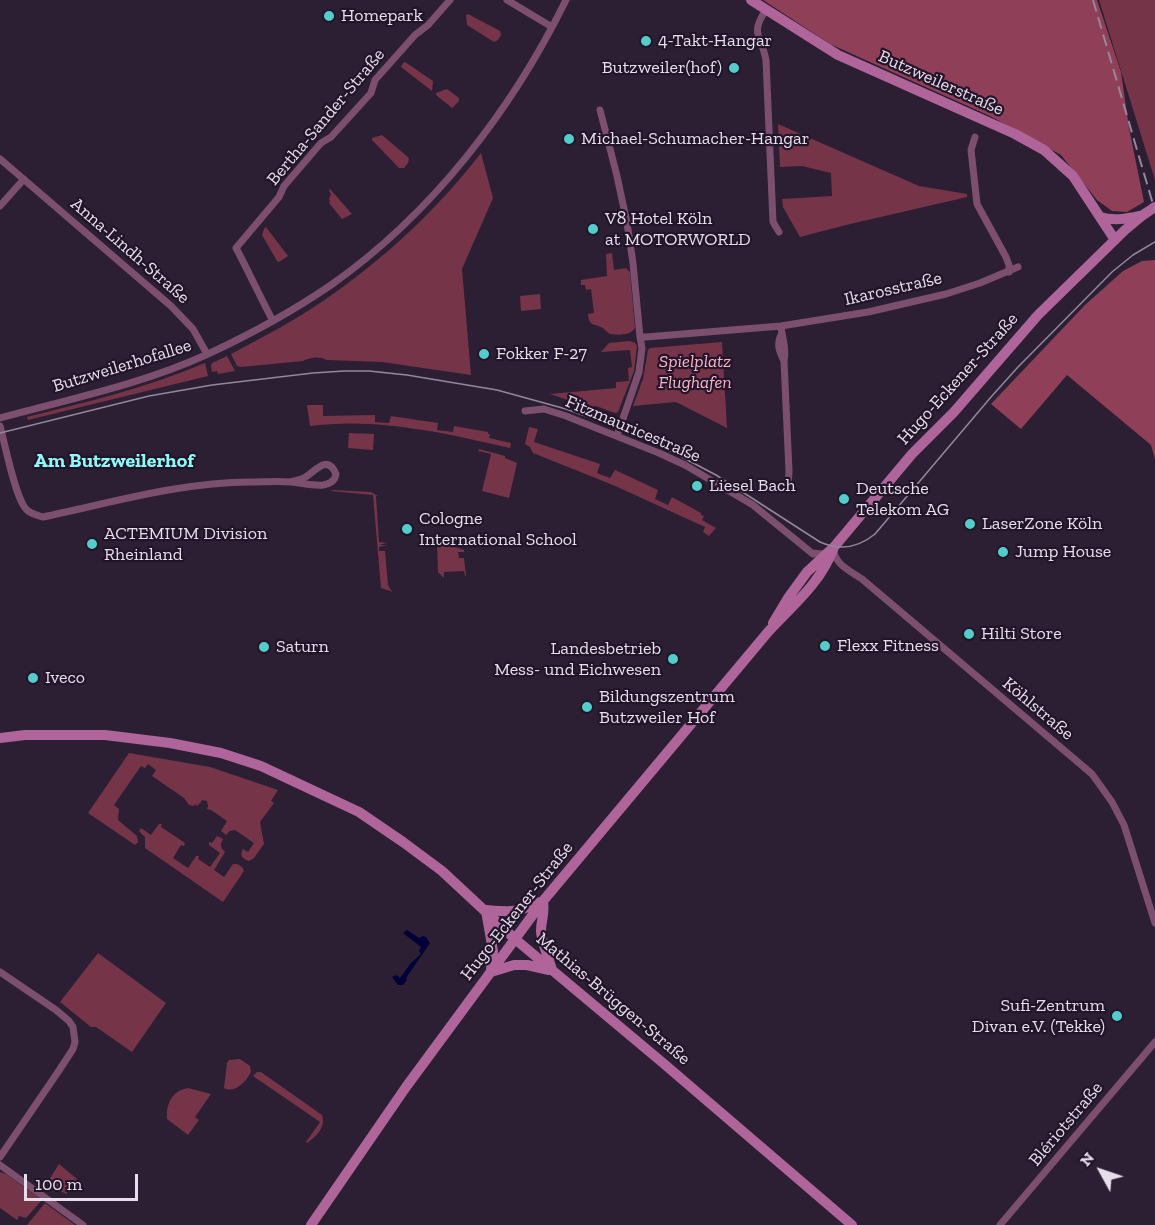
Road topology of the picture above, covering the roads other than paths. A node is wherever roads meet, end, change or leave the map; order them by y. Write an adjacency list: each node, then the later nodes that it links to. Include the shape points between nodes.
1 (450, 0): 19 (street, Bertha-Sander-Straße, via 414,35 337,130 321,142 236,248)
2 (507, 0): 6 (street)
3 (566, 0): 6 (street, Butzweilerhofallee)
4 (751, 0): 5 (street, Butzweilerstraße)
5 (766, 10): 14 (street, Butzweilerstraße, via 838,55 1044,150 1073,176); 15 (street, via 759,19 757,32 766,60 773,222)
6 (552, 27): 19 (street, Butzweilerhofallee, via 506,104 451,176 371,253)
7 (600, 111): 21 (street, via 627,223)
8 (975, 137): 18 (street, via 971,150 977,204 1006,257)
9 (0, 159): 10 (street, Anna-Lindh-Straße)
10 (24, 179): 11 (street); 22 (street, Anna-Lindh-Straße, via 177,312 193,329)
11 (0, 206)
12 (1155, 207): 13 (street)
13 (1143, 215): 14 (street, via 1130,219); 16 (street)
14 (1100, 217): 16 (street, Butzweilerstraße)
15 (779, 232)
16 (1115, 240): 29 (street, Hugo-Eckener-Straße, via 1038,315 912,454)
17 (1017, 267): 18 (street, Ikarosstraße)
18 (1009, 272): 20 (street, Ikarosstraße, via 946,294)
19 (273, 321): 22 (street, Butzweilerhofallee)
20 (782, 330): 21 (street, Ikarosstraße); 28 (street, via 778,346 784,362)
21 (640, 337): 26 (street, via 639,372)
22 (207, 354): 24 (street, Butzweilerhofallee, via 141,379)
23 (525, 411): 26 (street, Fitzmauricestraße, via 544,409)
24 (0, 418)
25 (0, 426): 27 (street, via 19,497 33,515 44,517 203,485)
26 (616, 436): 29 (street, Fitzmauricestraße, via 714,482 764,513)
27 (290, 482): 27 (street, via 326,464 336,474 335,479 323,485)
28 (788, 489)
29 (824, 563): 30 (street, Hugo-Eckener-Straße, via 795,605); 30 (street, Hugo-Eckener-Straße, via 807,572); 34 (street, Köhlstraße, via 862,579 1092,774 1124,825)
30 (768, 632): 32 (street, Hugo-Eckener-Straße)
31 (0, 738): 33 (street, Mathias-Brüggen-Straße, via 71,734 128,737 221,753 261,766 358,812 442,871)
32 (543, 901): 33 (street, via 513,912); 35 (street, Hugo-Eckener-Straße); 36 (street, via 542,937)
33 (486, 910): 35 (street, Mathias-Brüggen-Straße); 38 (street, via 493,951)
34 (1155, 923)
35 (515, 939): 36 (street, Mathias-Brüggen-Straße); 38 (street, Hugo-Eckener-Straße)
36 (552, 970): 38 (street, via 514,965); 44 (street, Mathias-Brüggen-Straße)
37 (0, 972): 40 (street, via 69,1021 75,1042)
38 (491, 972): 43 (street, Hugo-Eckener-Straße)
39 (1155, 1042): 45 (street, Blériotstraße)
40 (0, 1158)
41 (0, 1165): 42 (street)
42 (83, 1225)
43 (311, 1225)
44 (852, 1225)
45 (1000, 1225)

